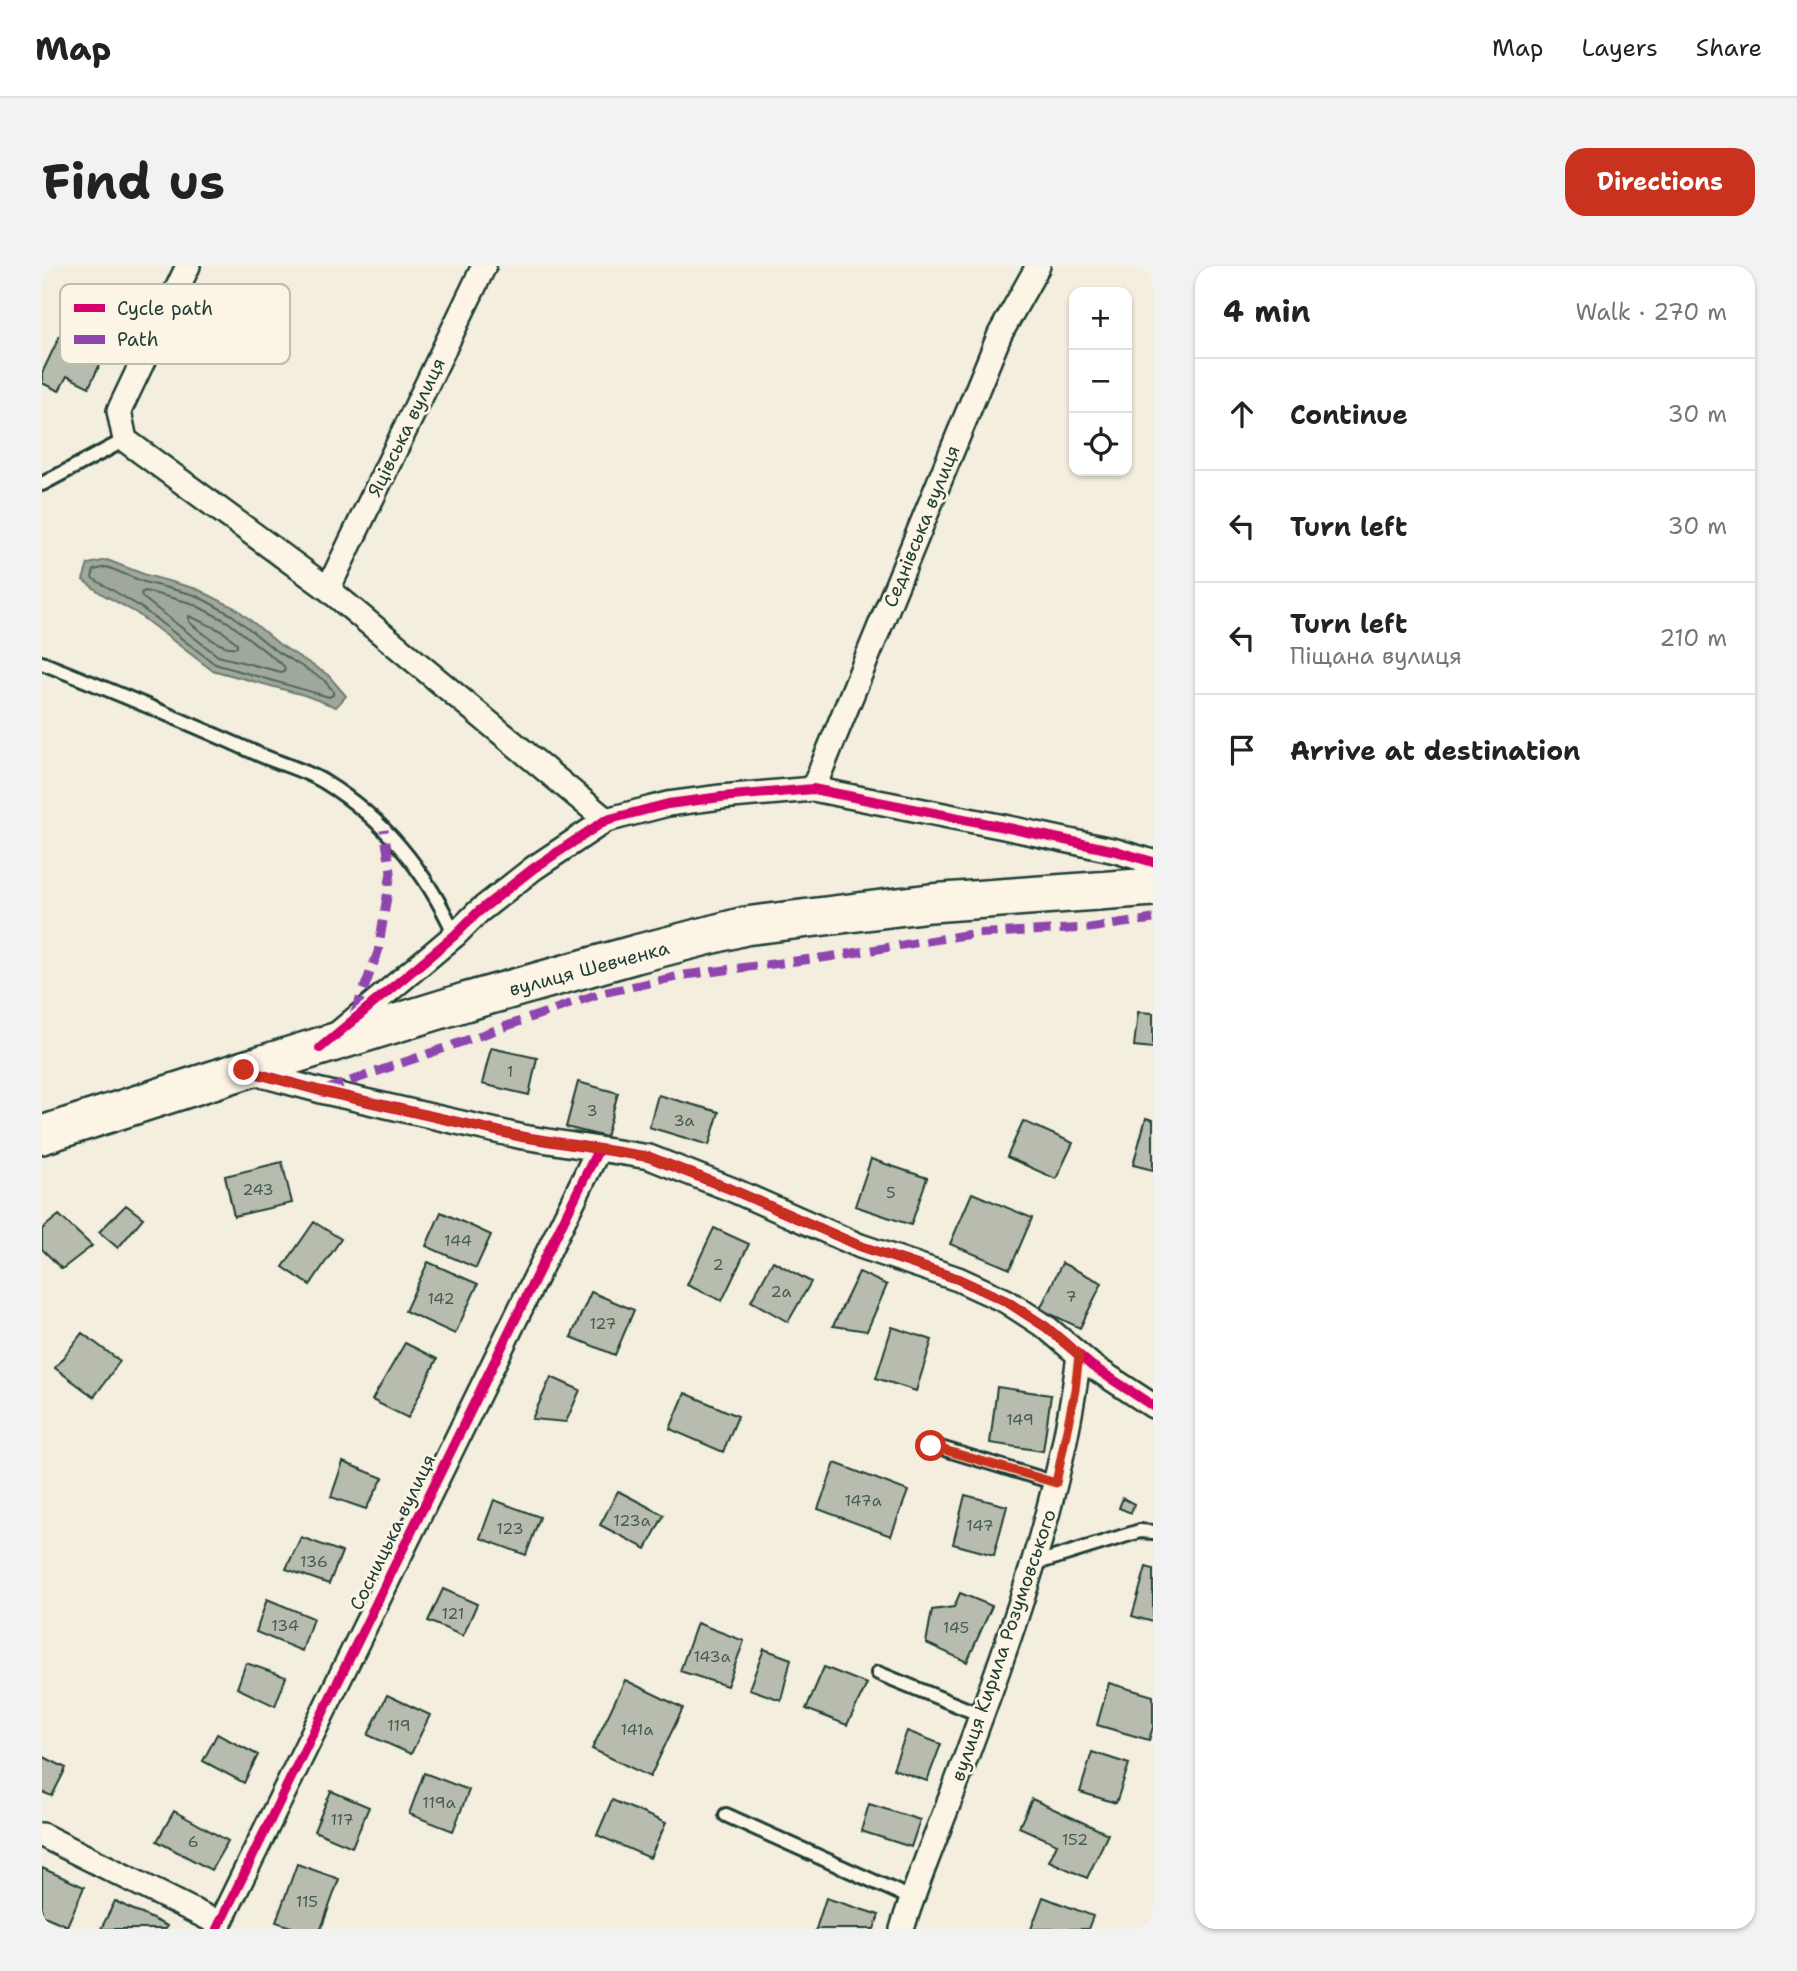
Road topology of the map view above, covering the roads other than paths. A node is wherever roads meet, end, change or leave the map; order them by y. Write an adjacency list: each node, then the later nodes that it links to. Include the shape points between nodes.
1 (188, 266): 4 (street)
2 (484, 266): 8 (street, Яцівська вулиця)
3 (1038, 266): 10 (street, Седнівська вулиця, via 1000,334)
4 (179, 284)
5 (141, 364): 6 (street, via 119,411)
6 (125, 440): 7 (lane); 8 (street)
7 (42, 484)
8 (328, 589): 11 (street)
9 (42, 663): 14 (lane, via 325,781 395,841 424,875)
10 (813, 789): 11 (street, via 668,804); 12 (street)
11 (606, 820): 14 (street, via 534,868)
12 (1153, 862)
13 (1153, 887): 15 (main road, вулиця Шевченка, via 930,903 745,926 478,998)
14 (455, 935): 15 (street)
15 (320, 1048): 16 (main road, вулиця Шевченка)
16 (244, 1070): 17 (main road, вулиця Шевченка); 18 (street, via 497,1131)
17 (42, 1135)
18 (598, 1150): 19 (street, via 649,1157 860,1246 958,1279 1006,1301); 30 (street, Сосницька вулиця)
19 (1079, 1355): 20 (street); 22 (street, вулиця Кирила Розумовського)
20 (1153, 1406)
21 (931, 1446): 22 (lane)
22 (1056, 1483): 24 (street, вулиця Кирила Розумовського)
23 (1153, 1532): 24 (lane, via 1140,1531)
24 (1034, 1564): 26 (street, вулиця Кирила Розумовського)
25 (878, 1673): 26 (lane)
26 (981, 1715): 29 (street, вулиця Кирила Розумовського)
27 (726, 1815): 29 (lane)
28 (42, 1835): 30 (street)
29 (913, 1899): 31 (street, вулиця Кирила Розумовського)
30 (218, 1926)
31 (902, 1929)

